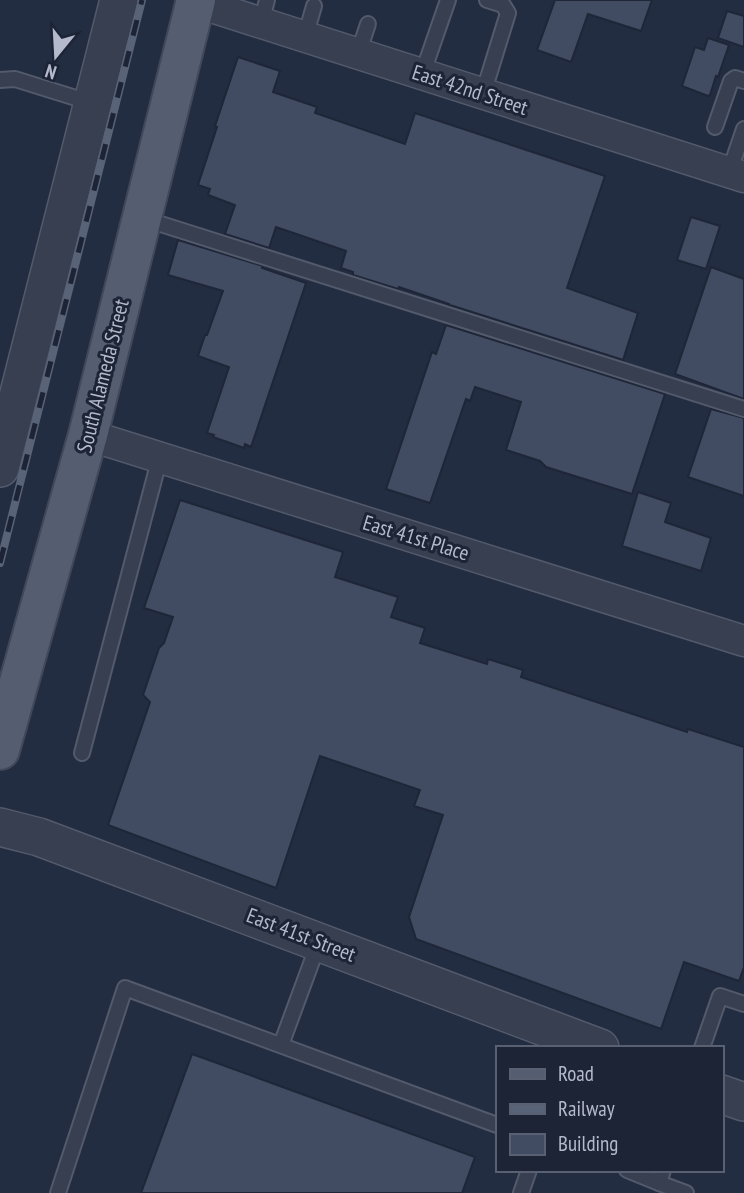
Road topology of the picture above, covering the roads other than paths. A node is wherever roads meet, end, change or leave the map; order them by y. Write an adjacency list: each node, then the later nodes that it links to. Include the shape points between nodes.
1 (119, 0): 14 (street)
2 (448, 0): 10 (lane)
3 (487, 0): 13 (lane, via 503,5 508,13)
4 (196, 1): 6 (street, East 42nd Street); 18 (main road, South Alameda Street)
5 (314, 6): 8 (lane)
6 (264, 12): 8 (street, East 42nd Street)
7 (368, 24): 9 (lane)
8 (304, 37): 9 (street, East 42nd Street)
9 (358, 54): 10 (street, East 42nd Street)
10 (422, 75): 13 (street, East 42nd Street)
11 (0, 80): 14 (lane, via 15,79)
12 (744, 80): 15 (lane, via 731,81)
13 (483, 94): 17 (street, East 42nd Street)
14 (93, 104): 22 (street)
15 (715, 127)
16 (744, 129): 17 (lane)
17 (736, 175)
18 (142, 218): 19 (lane); 20 (main road, South Alameda Street)
19 (744, 409)
20 (89, 435): 21 (street, East 41st Place); 24 (main road, South Alameda Street)
21 (160, 457): 23 (street, East 41st Place); 25 (lane)
22 (0, 468)
23 (744, 641)
24 (0, 750)
25 (82, 753)
26 (0, 827): 27 (street, East 41st Street, via 39,837)
27 (319, 942): 29 (street, East 41st Street); 30 (lane)
28 (744, 1004): 31 (lane, via 720,996)
29 (582, 1044)
30 (281, 1045): 34 (lane); 38 (lane, via 125,988)
31 (703, 1046)
32 (723, 1095): 33 (street)
33 (744, 1102)
34 (496, 1125)
35 (528, 1172): 39 (lane)
36 (637, 1172): 37 (lane)
37 (661, 1177): 40 (lane)
38 (58, 1193)
39 (521, 1193)
40 (687, 1193)

